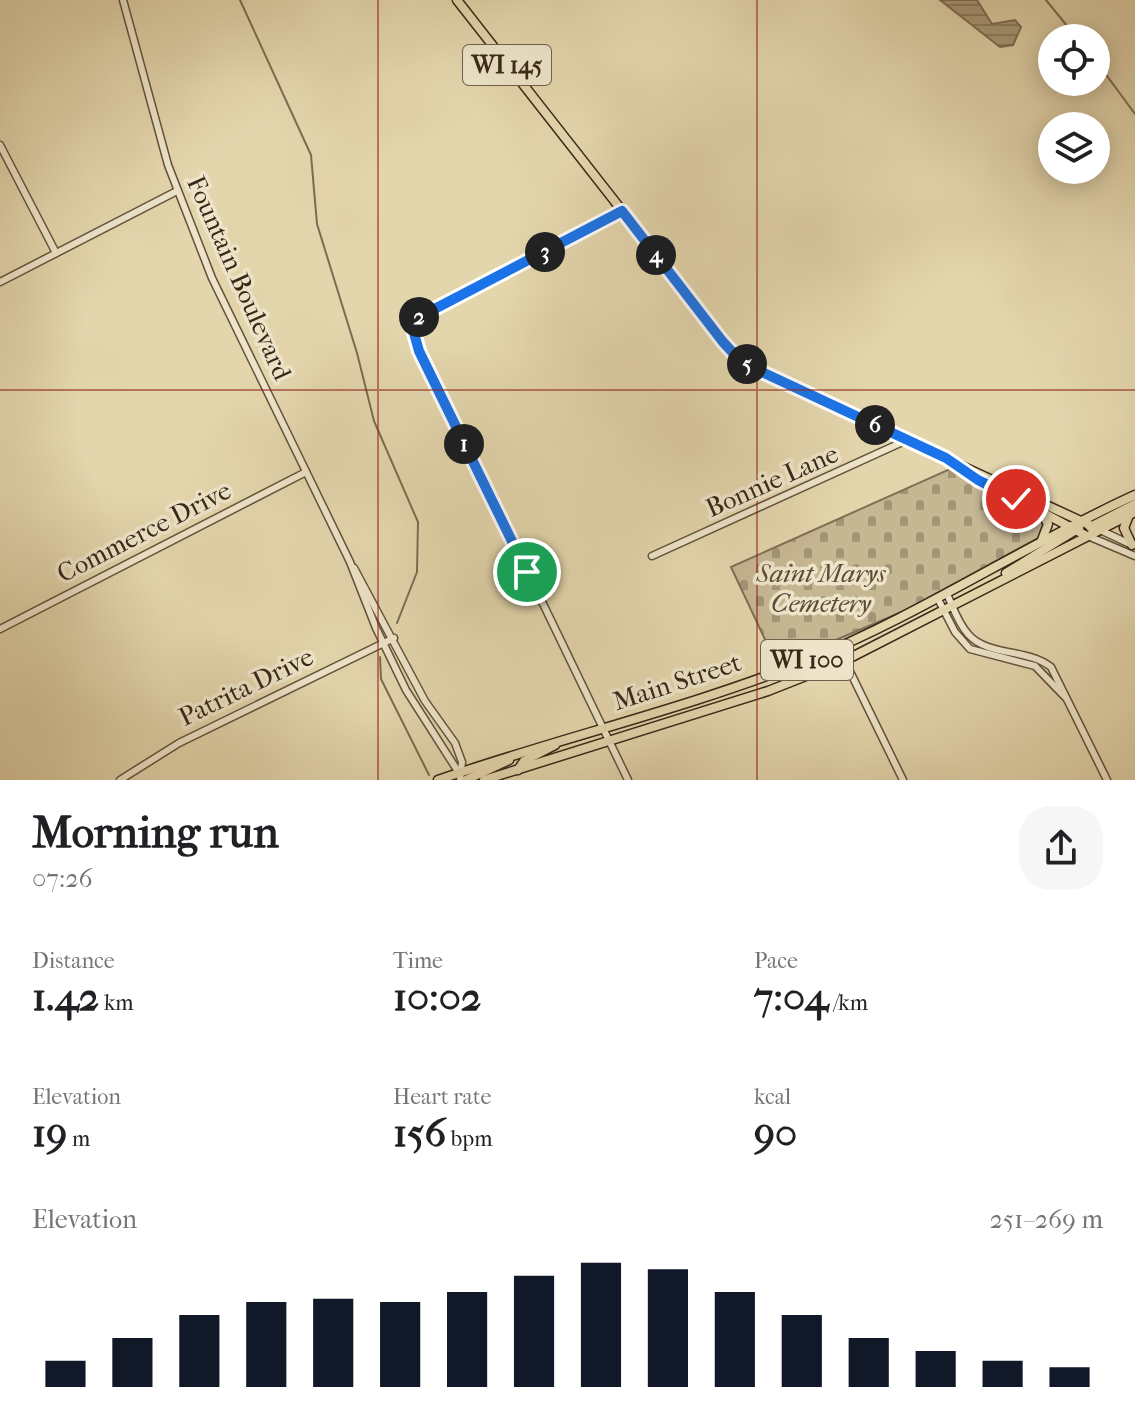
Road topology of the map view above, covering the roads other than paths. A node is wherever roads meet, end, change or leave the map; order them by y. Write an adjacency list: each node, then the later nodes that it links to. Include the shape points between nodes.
1 (123, 0): 4 (street, Fountain Boulevard)
2 (457, 0): 5 (main road, WI 145)
3 (0, 145): 6 (street)
4 (177, 191): 6 (street); 10 (street, Fountain Boulevard, via 212,278)
5 (622, 211): 8 (main road, WI 145, via 736,356); 37 (street, via 423,315 411,328)
6 (56, 253): 7 (street)
7 (0, 282)
8 (908, 440): 9 (main road, WI 145); 20 (street, Bonnie Lane)
9 (946, 458): 13 (main road, WI 145); 15 (main road, WI 145)
10 (306, 472): 22 (street, Fountain Boulevard); 25 (street, Commerce Drive)
11 (1135, 495): 15 (main road)
12 (1135, 504): 16 (main road)
13 (1041, 512): 17 (main road, WI 145); 18 (main road, via 1048,524)
14 (1132, 513): 16 (main road, Main Street / WI 100); 19 (main road, via 1124,528)
15 (1082, 520): 16 (main road); 17 (main road)
16 (1095, 527): 17 (main road, Main Street / WI 100); 19 (street)
17 (1077, 530): 18 (main road, Main Street / WI 100); 21 (street); 24 (main road, Main Street / WI 100)
18 (1040, 542): 23 (main road, Main Street / WI 100)
19 (1133, 546)
20 (652, 556)
21 (1135, 556)
22 (350, 562): 26 (street, Fountain Boulevard); 27 (street, Fountain Boulevard)
23 (942, 596): 24 (street); 28 (main road, Main Street / WI 100)
24 (949, 610): 29 (street, via 969,635); 30 (street, via 961,640); 32 (main road, Main Street / WI 100)
25 (0, 629)
26 (394, 638): 27 (street, Patrita Drive); 41 (street, Fountain Boulevard, via 425,701 455,743 462,762)
27 (383, 643): 41 (street, Fountain Boulevard); 42 (street, Patrita Drive, via 179,743)
28 (838, 647): 32 (street); 34 (main road, Main Street / WI 100)
29 (991, 647): 30 (street); 31 (street)
30 (989, 655): 33 (street)
31 (1030, 656): 33 (street); 35 (street, via 1051,667)
32 (844, 661): 36 (main road, Main Street / WI 100); 46 (street)
33 (1027, 664): 35 (street, via 1041,670)
34 (732, 686): 36 (main road); 37 (main road, Main Street / WI 100)
35 (1066, 698): 47 (street)
36 (736, 700): 39 (main road, Main Street / WI 100)
37 (601, 727): 38 (main road, Main Street / WI 100); 39 (street)
38 (562, 739): 40 (main road); 41 (main road, Main Street / WI 100)
39 (608, 741): 40 (main road, Main Street / WI 100); 45 (street)
40 (518, 770): 44 (main road, Main Street / WI 100)
41 (460, 778): 43 (main road, Main Street / WI 100)
42 (120, 780)
43 (438, 780)
44 (484, 780)
45 (628, 780)
46 (903, 780)
47 (1107, 780)

